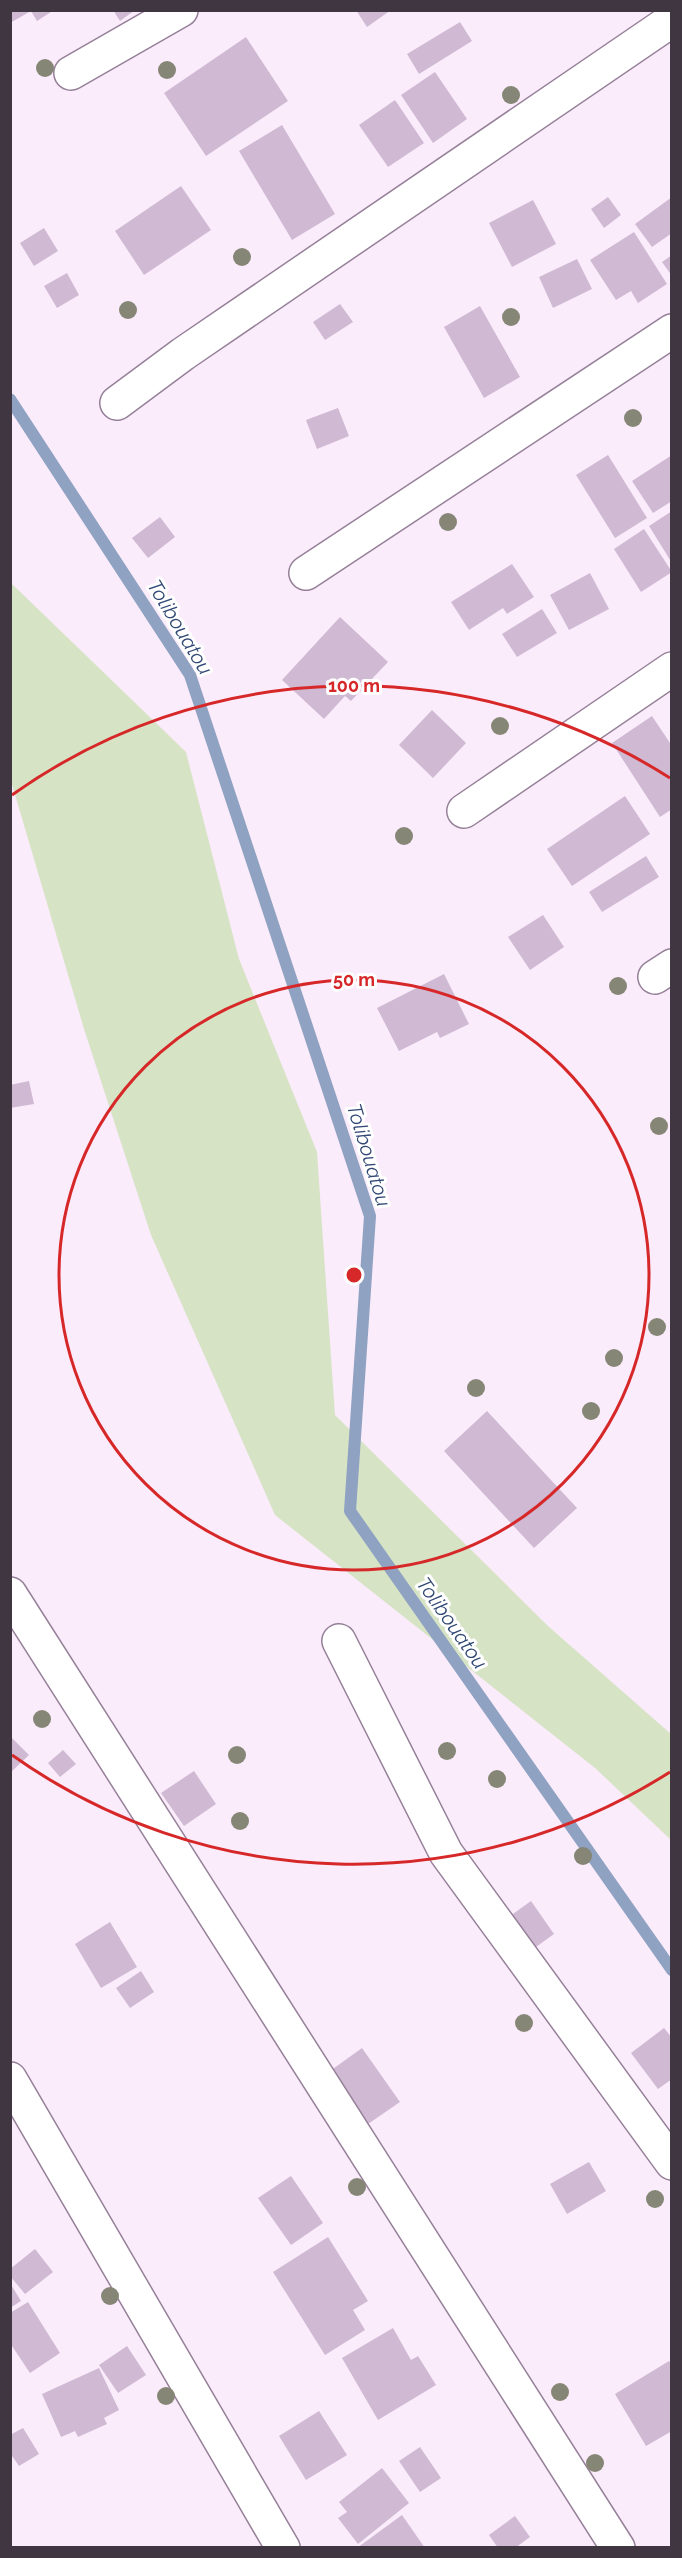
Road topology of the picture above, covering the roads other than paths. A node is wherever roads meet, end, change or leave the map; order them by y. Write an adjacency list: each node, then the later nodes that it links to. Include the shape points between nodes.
1 (181, 10): 3 (street)
2 (672, 20): 5 (street)
3 (71, 73)
4 (672, 331): 6 (street)
5 (117, 403)
6 (306, 573)
7 (672, 669): 8 (street)
8 (464, 812)
9 (10, 1594): 14 (street)
10 (339, 1641): 12 (street, via 446,1853)
11 (10, 2079): 13 (street)
12 (672, 2163)
13 (283, 2547)
14 (618, 2547)

